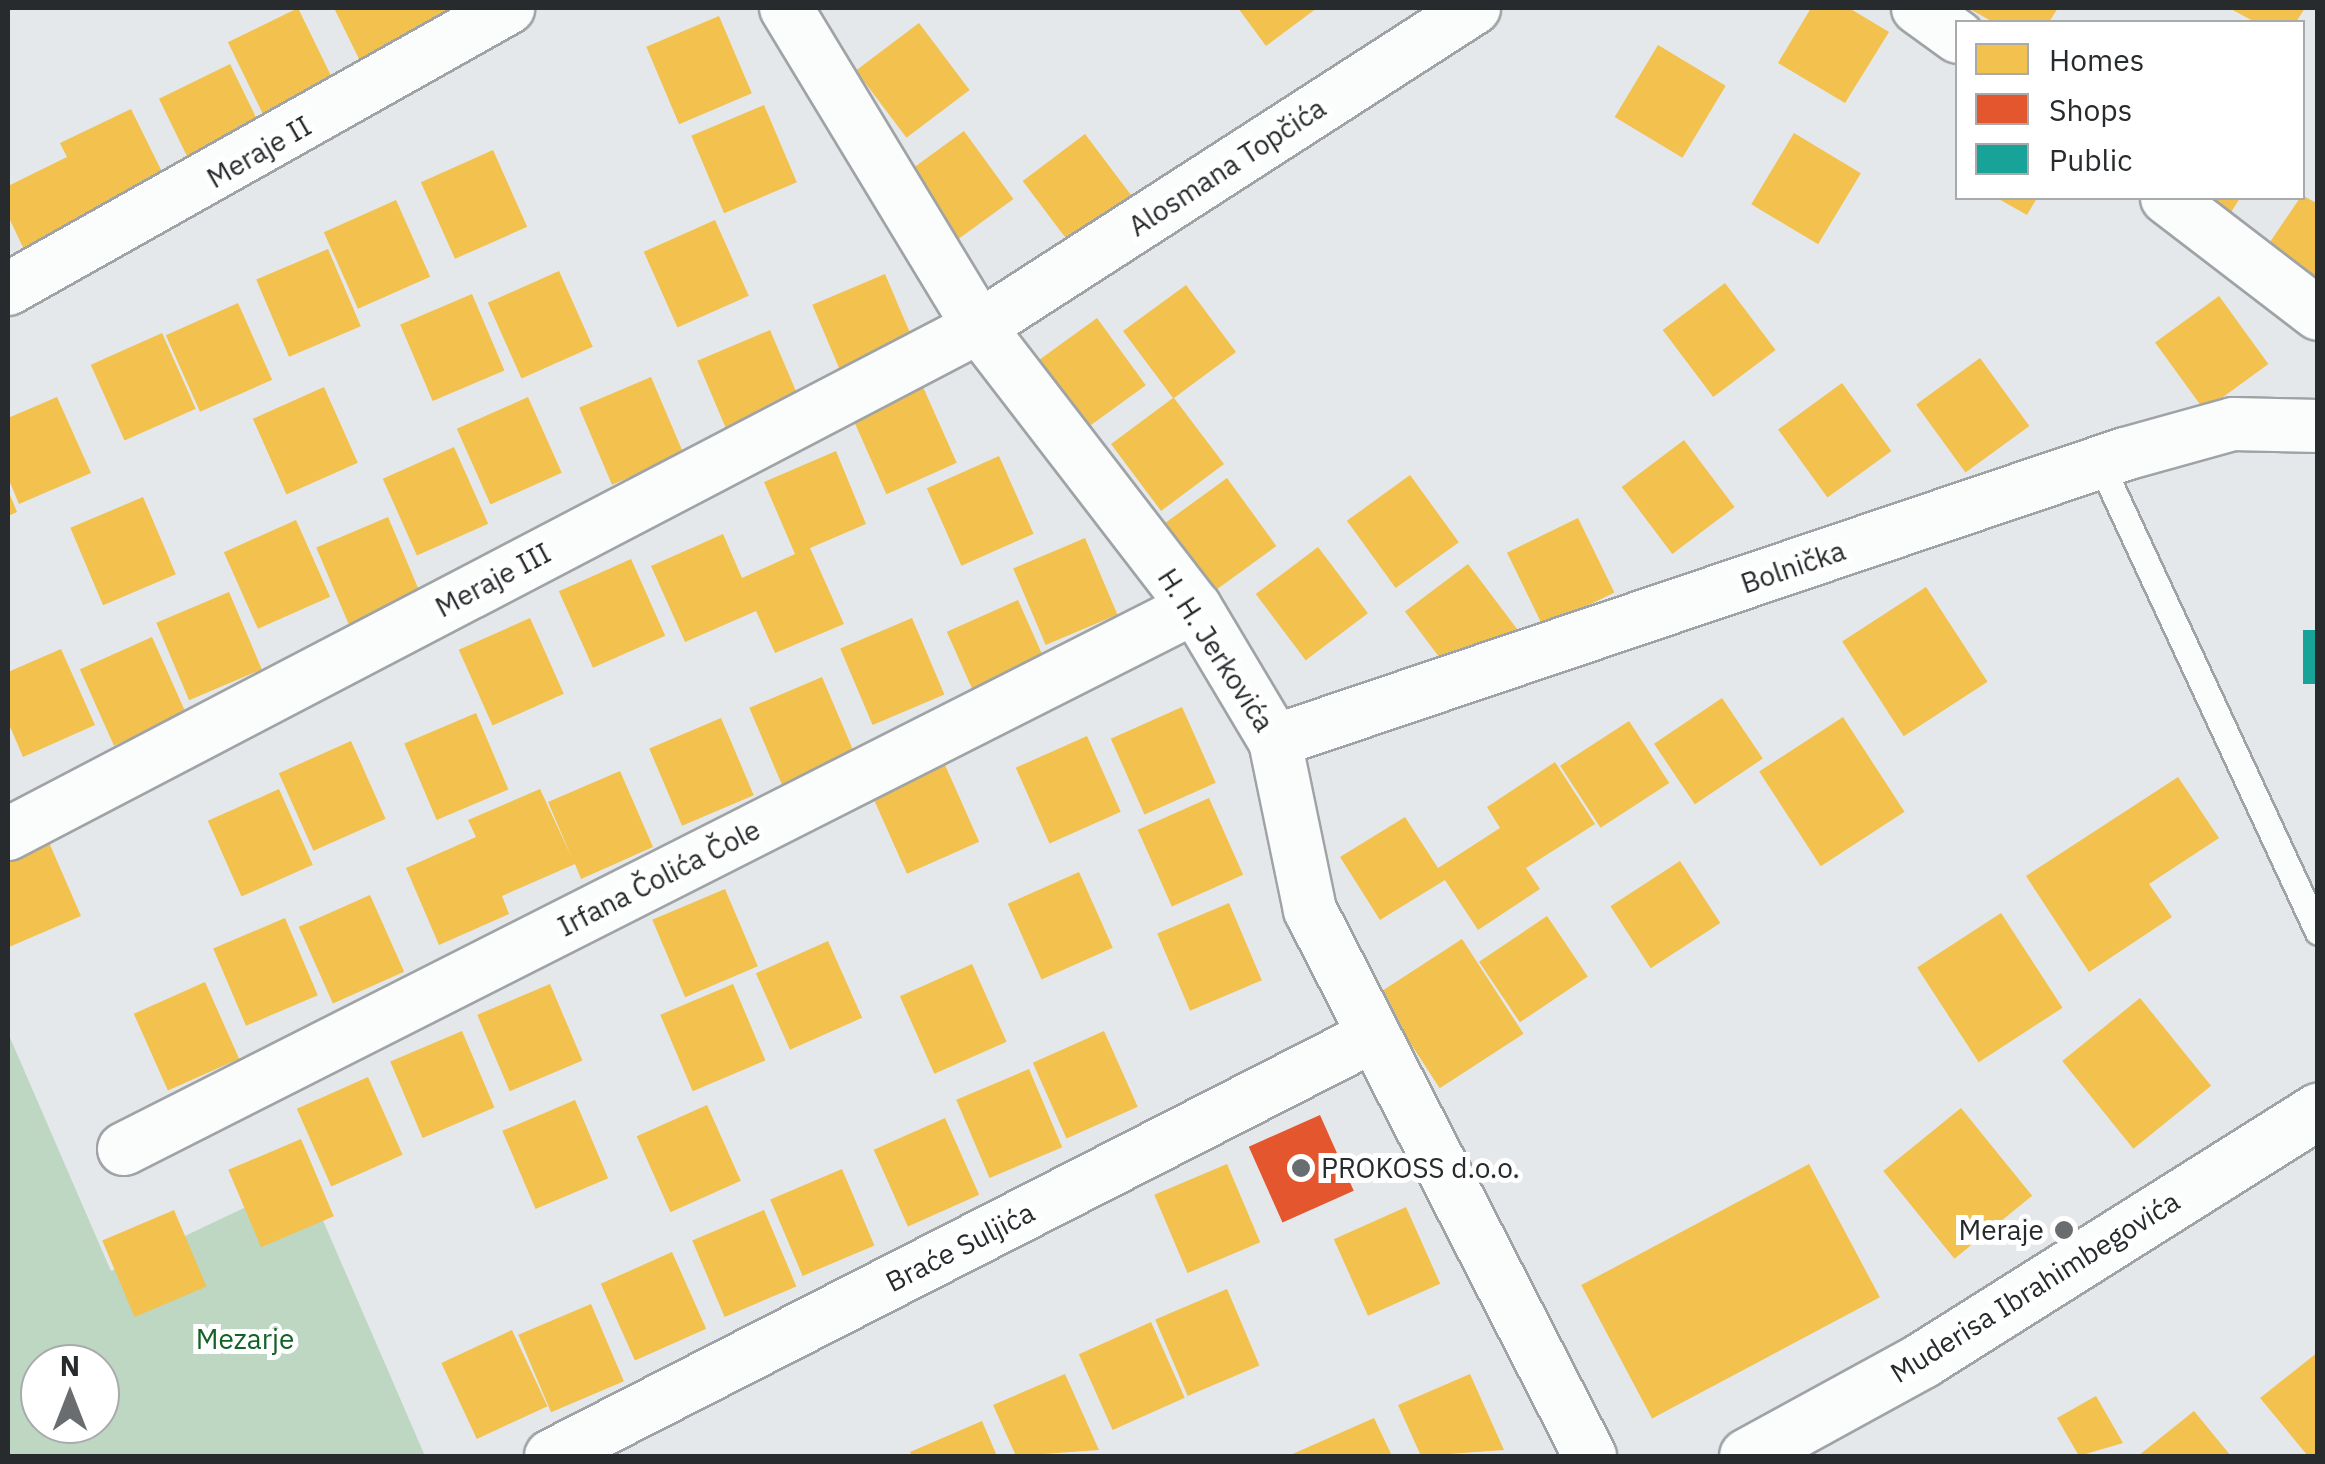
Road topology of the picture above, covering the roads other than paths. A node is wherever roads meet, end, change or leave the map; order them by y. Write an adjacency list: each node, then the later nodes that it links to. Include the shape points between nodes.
1 (508, 8): 7 (street, Meraje II)
2 (786, 8): 9 (street, H. H. Jerkovića)
3 (1474, 8): 9 (street, Alosmana Topčića)
4 (1918, 8): 5 (street)
5 (1955, 36)
6 (2169, 200): 8 (street)
7 (8, 289)
8 (2318, 314)
9 (979, 328): 12 (street, H. H. Jerkovića); 14 (street, Meraje III)
10 (2318, 426): 11 (street, Bolnička, via 2233,424)
11 (2100, 463): 13 (street, Bolnička); 15 (lane)
12 (1195, 607): 13 (street, H. H. Jerkovića); 18 (street, Irfana Čolića Čole)
13 (1275, 742): 16 (street, H. H. Jerkovića, via 1310,910)
14 (8, 834)
15 (2318, 932)
16 (1369, 1038): 19 (street, Braće Suljića); 20 (street, H. H. Jerkovića)
17 (2317, 1112): 21 (main road, Muderisa Ibrahimbegovića, via 1922,1360)
18 (124, 1149)
19 (552, 1456)
20 (1590, 1456)
21 (1748, 1456)

